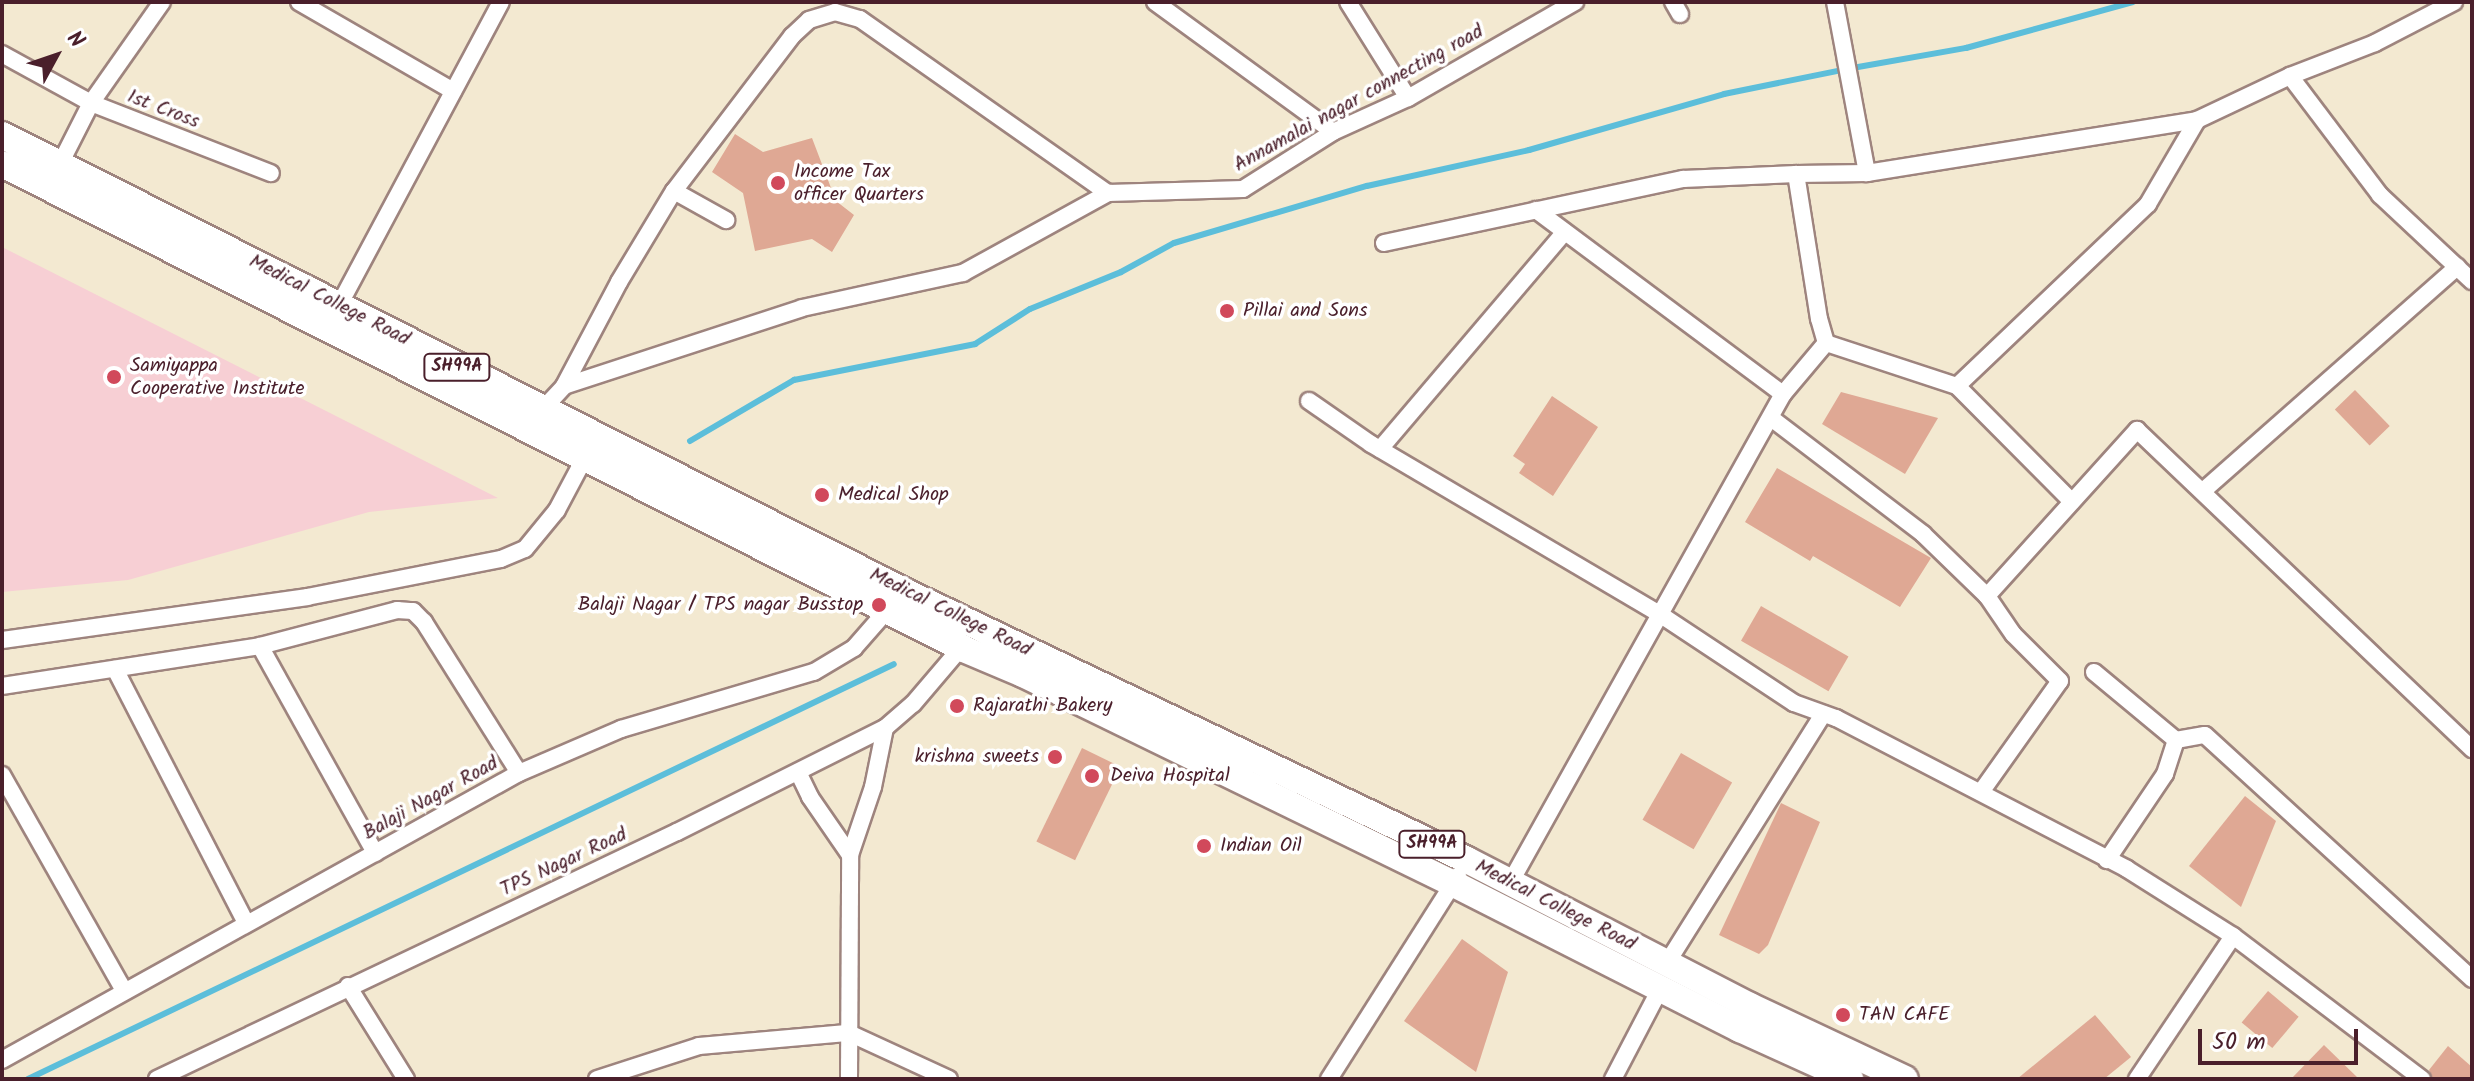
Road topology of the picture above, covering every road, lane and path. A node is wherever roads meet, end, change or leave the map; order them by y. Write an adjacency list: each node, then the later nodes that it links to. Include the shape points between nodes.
1 (162, 2): 14 (street)
2 (299, 2): 12 (street)
3 (501, 2): 12 (street)
4 (1155, 2): 16 (street)
5 (1348, 2): 13 (street)
6 (1575, 2): 13 (street, Annamalai nagar connecting road)
7 (1835, 2): 21 (street)
8 (2454, 2): 11 (street, via 2375,43)
9 (862, 10): 24 (street, via 809,20 792,36); 25 (street)
10 (2, 54): 14 (street, 1st Cross)
11 (2290, 76): 15 (street); 30 (street, via 2380,195)
12 (453, 91): 32 (street)
13 (1408, 98): 16 (street, Annamalai nagar connecting road)
14 (91, 103): 18 (street); 20 (street, 1st Cross)
15 (2197, 120): 21 (street); 35 (street, via 2148,204)
16 (1333, 132): 25 (street, Annamalai nagar connecting road, via 1243,189)
17 (2, 135): 18 (main road, Medical College Road / SH99A)
18 (61, 162): 23 (street); 32 (main road, Medical College Road / SH99A)
19 (2, 164): 23 (main road, Medical College Road / SH99A)
20 (271, 173)
21 (1867, 173): 22 (street)
22 (1796, 174): 26 (street, via 1683,179); 33 (street)
23 (48, 186): 32 (main road, Medical College Road / SH99A)
24 (674, 191): 27 (street); 34 (street)
25 (1108, 193): 34 (street, Annamalai nagar connecting road, via 963,273 802,308)
26 (1536, 210): 28 (street); 29 (street)
27 (726, 220)
28 (1565, 232): 36 (street); 40 (street)
29 (1384, 243)
30 (2457, 267): 31 (street); 42 (street)
31 (2472, 281)
32 (332, 317): 38 (main road, Medical College Road / SH99A); 41 (main road, Medical College Road / SH99A)
33 (1826, 343): 35 (street); 36 (street)
34 (564, 386): 38 (street)
35 (1957, 386): 43 (street)
36 (1783, 394): 39 (street)
37 (1309, 401): 40 (street)
38 (542, 410): 45 (main road, Medical College Road / SH99A)
39 (1771, 418): 44 (street, via 1923,534); 46 (street)
40 (1380, 449): 46 (street)
41 (584, 459): 45 (main road, Medical College Road / SH99A); 48 (street, via 557,510 525,549 501,559 307,597)
42 (2203, 491): 43 (street, via 2137,430); 56 (street)
43 (2072, 502): 44 (street)
44 (1987, 596): 60 (street, via 2013,634 2060,681)
45 (902, 606): 47 (main road, Medical College Road / SH99A); 58 (street, Balaji Nagar Road, via 854,648 814,672 621,729)
46 (1658, 613): 53 (street, via 1794,703); 65 (street)
47 (958, 631): 54 (street, TPS Nagar Road, via 913,704); 63 (main road, Medical College Road / SH99A); 66 (main road, Medical College Road / SH99A)
48 (2, 640)
49 (260, 646): 50 (street); 58 (street, via 397,610 413,611); 61 (street)
50 (115, 669): 52 (street); 67 (street)
51 (2094, 672): 55 (street)
52 (2, 686)
53 (1823, 714): 60 (street); 69 (street)
54 (885, 728): 57 (street, TPS Nagar Road); 62 (street, via 873,787)
55 (2176, 740): 64 (street, via 2165,774); 70 (street, via 2205,735)
56 (2472, 749)
57 (798, 772): 62 (street); 71 (street, TPS Nagar Road)
58 (519, 773): 61 (street, Balaji Nagar Road)
59 (2, 775): 73 (street)
60 (1981, 792): 64 (street)
61 (375, 853): 67 (street, Balaji Nagar Road)
62 (850, 855): 74 (street)
63 (1467, 860): 65 (main road, Medical College Road / SH99A); 66 (street)
64 (2107, 860): 68 (street)
65 (1510, 883): 69 (main road, Medical College Road / SH99A)
66 (1454, 884): 72 (main road, Medical College Road / SH99A); 81 (street)
67 (246, 923): 73 (street, Balaji Nagar Road)
68 (2233, 936): 85 (street); 86 (street)
69 (1667, 963): 84 (main road, Medical College Road / SH99A)
70 (2472, 979)
71 (348, 986): 76 (street, TPS Nagar Road); 77 (street)
72 (1660, 989): 82 (street); 83 (main road, Medical College Road / SH99A)
73 (124, 991): 75 (street, Balaji Nagar Road)
74 (849, 1033): 78 (street, via 699,1046); 79 (street); 80 (street)
75 (2, 1060)
76 (157, 1079)
77 (406, 1079)
78 (597, 1079)
79 (849, 1079)
80 (949, 1079)
81 (1329, 1079)
82 (1613, 1079)
83 (1850, 1079)
84 (1905, 1079)
85 (2137, 1079)
86 (2422, 1079)

